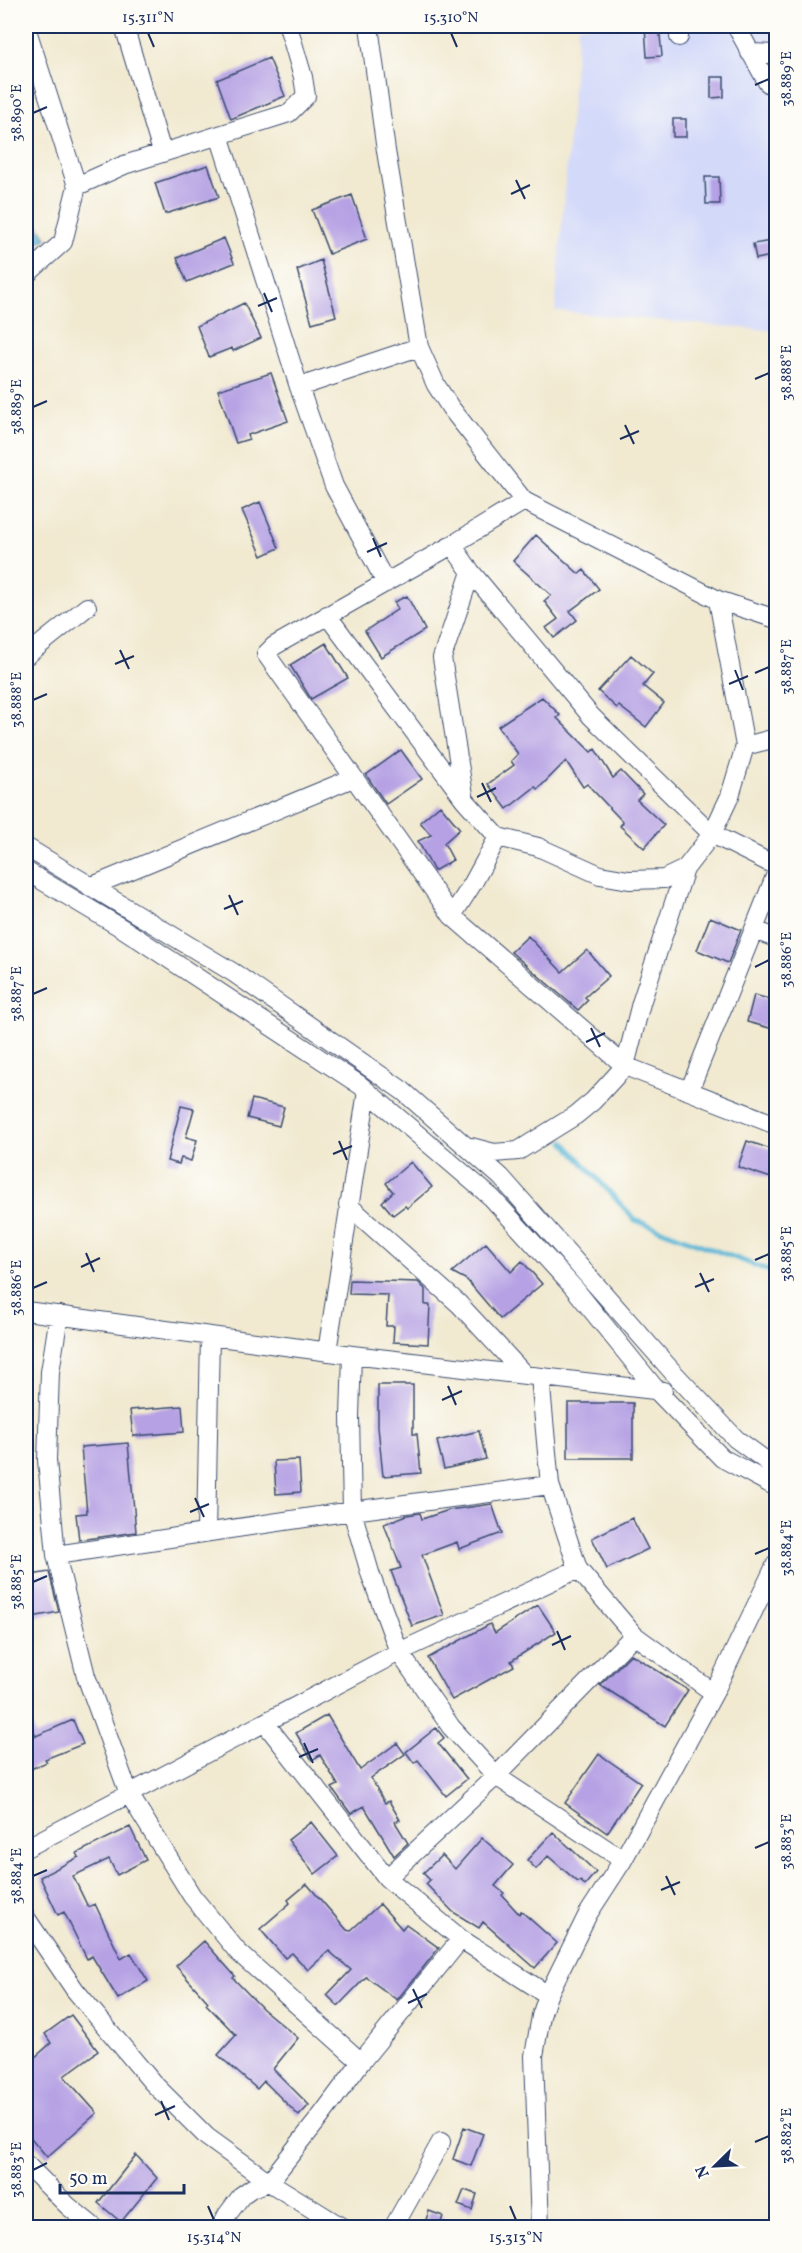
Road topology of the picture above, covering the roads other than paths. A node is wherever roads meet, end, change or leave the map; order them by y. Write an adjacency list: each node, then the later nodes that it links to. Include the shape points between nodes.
1 (124, 26): 10 (street)
2 (288, 26): 9 (street, via 306,96 289,113)
3 (369, 26): 13 (street)
4 (736, 26): 6 (street)
5 (26, 27): 11 (street)
6 (750, 53): 7 (street); 8 (street, via 767,82)
7 (777, 54)
8 (777, 89)
9 (219, 135): 10 (street); 14 (street)
10 (162, 152): 11 (street)
11 (77, 186): 12 (street, via 63,242)
12 (26, 275)
13 (419, 347): 14 (street); 15 (street, via 450,407)
14 (299, 387): 18 (street, via 334,486)
15 (524, 501): 16 (street); 19 (street)
16 (452, 545): 17 (street); 18 (street)
17 (471, 572): 27 (street, via 442,658); 28 (street, via 591,716)
18 (386, 583): 21 (street)
19 (718, 600): 22 (street); 25 (street)
20 (87, 607): 23 (street)
21 (327, 615): 26 (street, via 266,654); 27 (street)
22 (777, 619)
23 (26, 656)
24 (777, 738): 25 (street)
25 (745, 746): 28 (street, via 730,796)
26 (353, 778): 36 (street); 37 (street)
27 (464, 799): 29 (street)
28 (712, 834): 31 (street); 32 (street)
29 (498, 837): 32 (street, via 538,847 600,875 629,880 663,879); 37 (street)
30 (26, 847): 36 (street)
31 (777, 866)
32 (685, 869): 44 (street, via 641,1003)
33 (26, 871): 35 (street)
34 (777, 874): 39 (street)
35 (33, 883): 38 (street)
36 (90, 887): 38 (street)
37 (452, 916): 44 (street)
38 (130, 922): 41 (street); 42 (street)
39 (754, 930): 40 (street); 46 (street)
40 (777, 938)
41 (240, 977): 42 (street); 43 (street)
42 (228, 996): 45 (street)
43 (345, 1050): 45 (street); 48 (street)
44 (625, 1066): 46 (street); 51 (street, via 576,1115 518,1151 494,1153)
45 (336, 1069): 47 (street)
46 (690, 1089): 49 (street)
47 (367, 1091): 50 (street); 52 (street)
48 (437, 1121): 50 (street); 51 (street)
49 (777, 1125)
50 (422, 1138): 60 (street, via 492,1198 574,1288)
51 (469, 1147): 59 (street, via 501,1177)
52 (348, 1205): 56 (street); 58 (street, via 459,1304)
53 (26, 1311): 54 (street)
54 (59, 1315): 55 (street); 66 (street, via 50,1372 47,1460)
55 (210, 1336): 56 (street); 65 (street)
56 (327, 1352): 57 (street)
57 (352, 1355): 58 (street); 64 (street)
58 (532, 1376): 60 (street); 62 (street)
59 (687, 1388): 60 (street); 61 (street, via 736,1439)
60 (658, 1392): 63 (street, via 722,1458)
61 (777, 1468)
62 (550, 1485): 64 (street); 68 (street)
63 (777, 1487)
64 (352, 1511): 65 (street); 70 (street)
65 (206, 1533): 66 (street)
66 (56, 1555): 74 (street, via 86,1676)
67 (777, 1564): 71 (street)
68 (578, 1569): 69 (street); 70 (street)
69 (634, 1635): 71 (street); 73 (street)
70 (399, 1652): 72 (street); 73 (street, via 451,1727)
71 (714, 1693): 76 (street)
72 (265, 1723): 74 (street); 77 (street)
73 (496, 1776): 76 (street); 77 (street)
74 (129, 1794): 75 (street); 81 (street, via 192,1896 238,1952)
75 (26, 1848)
76 (623, 1860): 80 (street, via 588,1914)
77 (387, 1878): 79 (street)
78 (26, 1918): 84 (street, via 75,1990 152,2082 207,2137)
79 (461, 1939): 80 (street); 81 (street)
80 (548, 1995): 89 (street, via 534,2056)
81 (361, 2062): 84 (street)
82 (441, 2142): 88 (street)
83 (26, 2164): 85 (street)
84 (269, 2182): 86 (street, via 242,2195); 87 (street)
85 (95, 2228)
86 (220, 2228)
87 (343, 2228)
88 (393, 2228)
89 (540, 2228)

